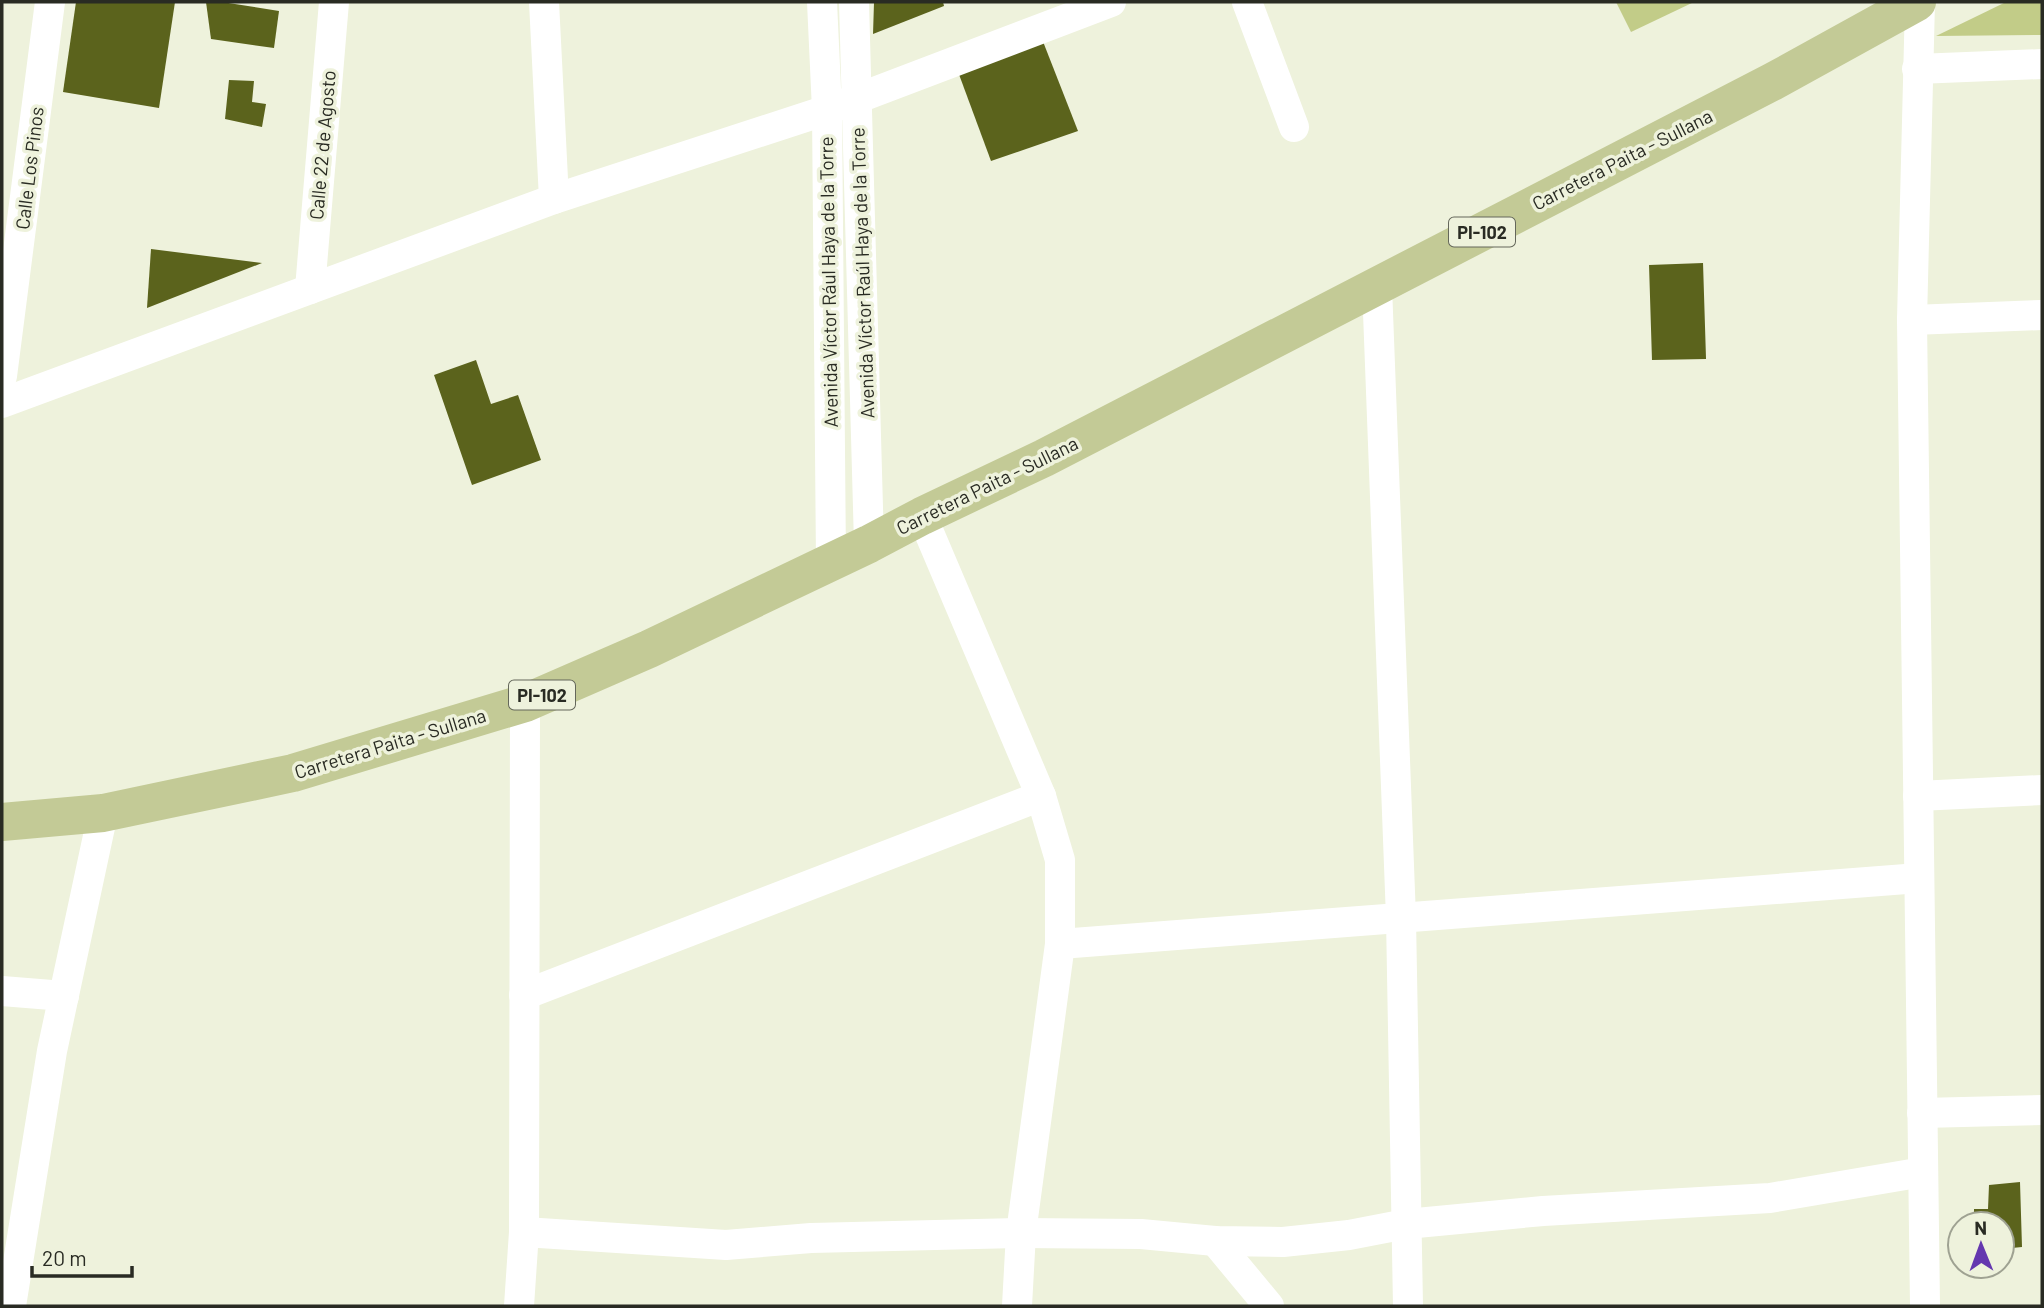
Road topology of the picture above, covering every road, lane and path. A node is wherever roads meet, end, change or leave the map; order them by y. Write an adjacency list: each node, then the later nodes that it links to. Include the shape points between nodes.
1 (50, 2): 15 (street, Calle Los Pinos)
2 (334, 2): 17 (street, Calle 22 de Agosto)
3 (544, 2): 14 (street)
4 (821, 2): 12 (street, Avenida Víctor Rául Haya de la Torre)
5 (854, 2): 11 (street, Avenida Víctor Raúl Haya de la Torre)
6 (1111, 2): 11 (street)
7 (1247, 2): 13 (street)
8 (1919, 2): 10 (street); 16 (main road, Carretera Paita - Sullana / PI-102)
9 (2042, 64): 10 (street)
10 (1917, 69): 19 (street)
11 (857, 99): 12 (street); 23 (street, Avenida Víctor Raúl Haya de la Torre)
12 (827, 110): 14 (street); 24 (street, Avenida Víctor Rául Haya de la Torre)
13 (1294, 127)
14 (554, 200): 17 (street)
15 (9, 265): 20 (street, Calle Los Pinos)
16 (1377, 286): 22 (main road, Carretera Paita - Sullana / PI-102); 32 (street)
17 (310, 289): 21 (street)
18 (2042, 315): 19 (street)
19 (1912, 320): 28 (street)
20 (2, 376)
21 (2, 403)
22 (922, 516): 23 (main road, Carretera Paita - Sullana / PI-102); 27 (street)
23 (869, 544): 24 (main road, Carretera Paita - Sullana / PI-102)
24 (831, 563): 25 (main road, Carretera Paita - Sullana / PI-102)
25 (525, 703): 29 (main road, Carretera Paita - Sullana / PI-102, via 293,773); 35 (street)
26 (2042, 790): 28 (street)
27 (1041, 796): 33 (street, via 1060,860); 35 (street)
28 (1918, 796): 31 (street)
29 (103, 813): 30 (main road, Carretera Paita - Sullana / PI-102); 36 (street)
30 (2, 822)
31 (1919, 878): 32 (street); 38 (street)
32 (1401, 918): 33 (street); 40 (street)
33 (1060, 944): 42 (street)
34 (2, 991): 36 (street)
35 (524, 995): 41 (street)
36 (64, 996): 44 (street)
37 (2042, 1110): 38 (street)
38 (1922, 1113): 39 (street)
39 (1923, 1172): 40 (street, via 1770,1198); 49 (street)
40 (1406, 1224): 43 (street, via 1283,1242); 48 (street)
41 (524, 1232): 42 (street, via 726,1245 811,1238); 45 (street)
42 (1021, 1233): 43 (street, via 1141,1234); 46 (street)
43 (1215, 1241): 47 (street)
44 (11, 1306)
45 (519, 1306)
46 (1017, 1306)
47 (1269, 1306)
48 (1408, 1306)
49 (1925, 1306)

